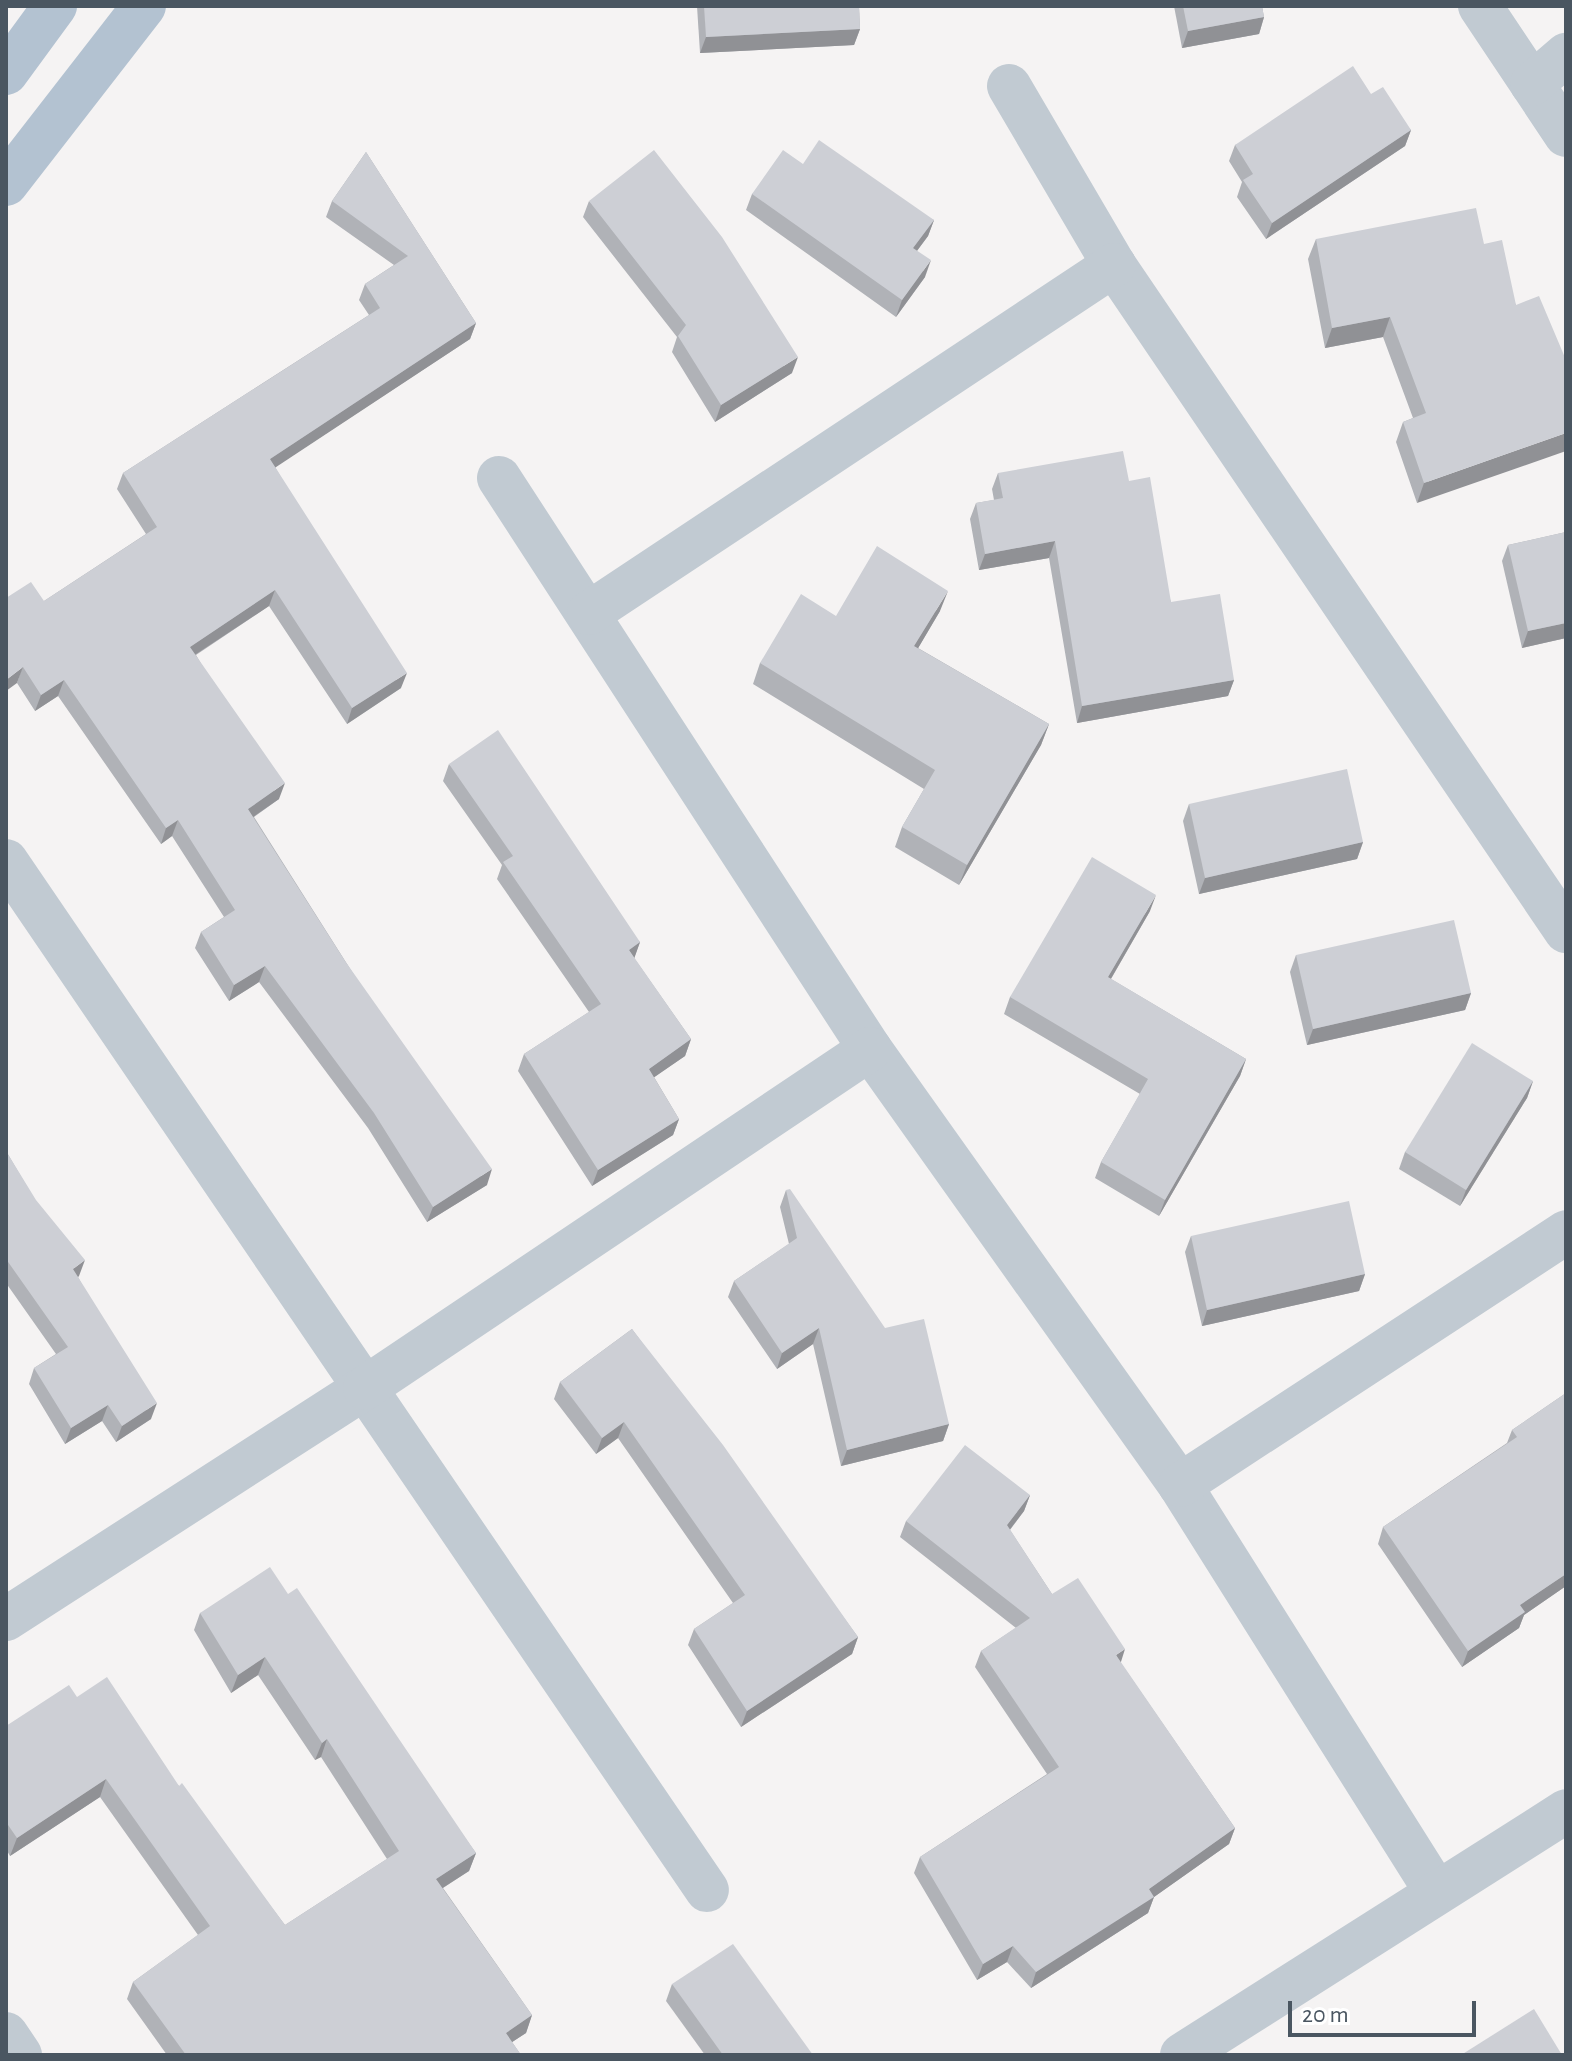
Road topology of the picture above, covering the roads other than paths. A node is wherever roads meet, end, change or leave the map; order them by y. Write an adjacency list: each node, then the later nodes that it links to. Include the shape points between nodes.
1 (55, 6): 5 (main road)
2 (144, 6): 9 (main road)
3 (1480, 6): 6 (street)
4 (1566, 55): 6 (street)
5 (6, 73)
6 (1532, 84): 8 (street)
7 (1009, 86): 10 (street)
8 (1566, 135)
9 (6, 184)
10 (1114, 265): 12 (street); 14 (street)
11 (499, 478): 12 (street)
12 (589, 613): 15 (street)
13 (6, 861): 17 (street)
14 (1566, 931)
15 (870, 1049): 17 (street); 18 (street)
16 (1566, 1232): 18 (street)
17 (365, 1388): 19 (street); 21 (street)
18 (1180, 1485): 22 (street)
19 (6, 1619)
20 (1566, 1811): 22 (street)
21 (707, 1890)
22 (1435, 1890): 25 (street)
23 (6, 2034): 24 (street)
24 (20, 2055)
25 (1182, 2055)

